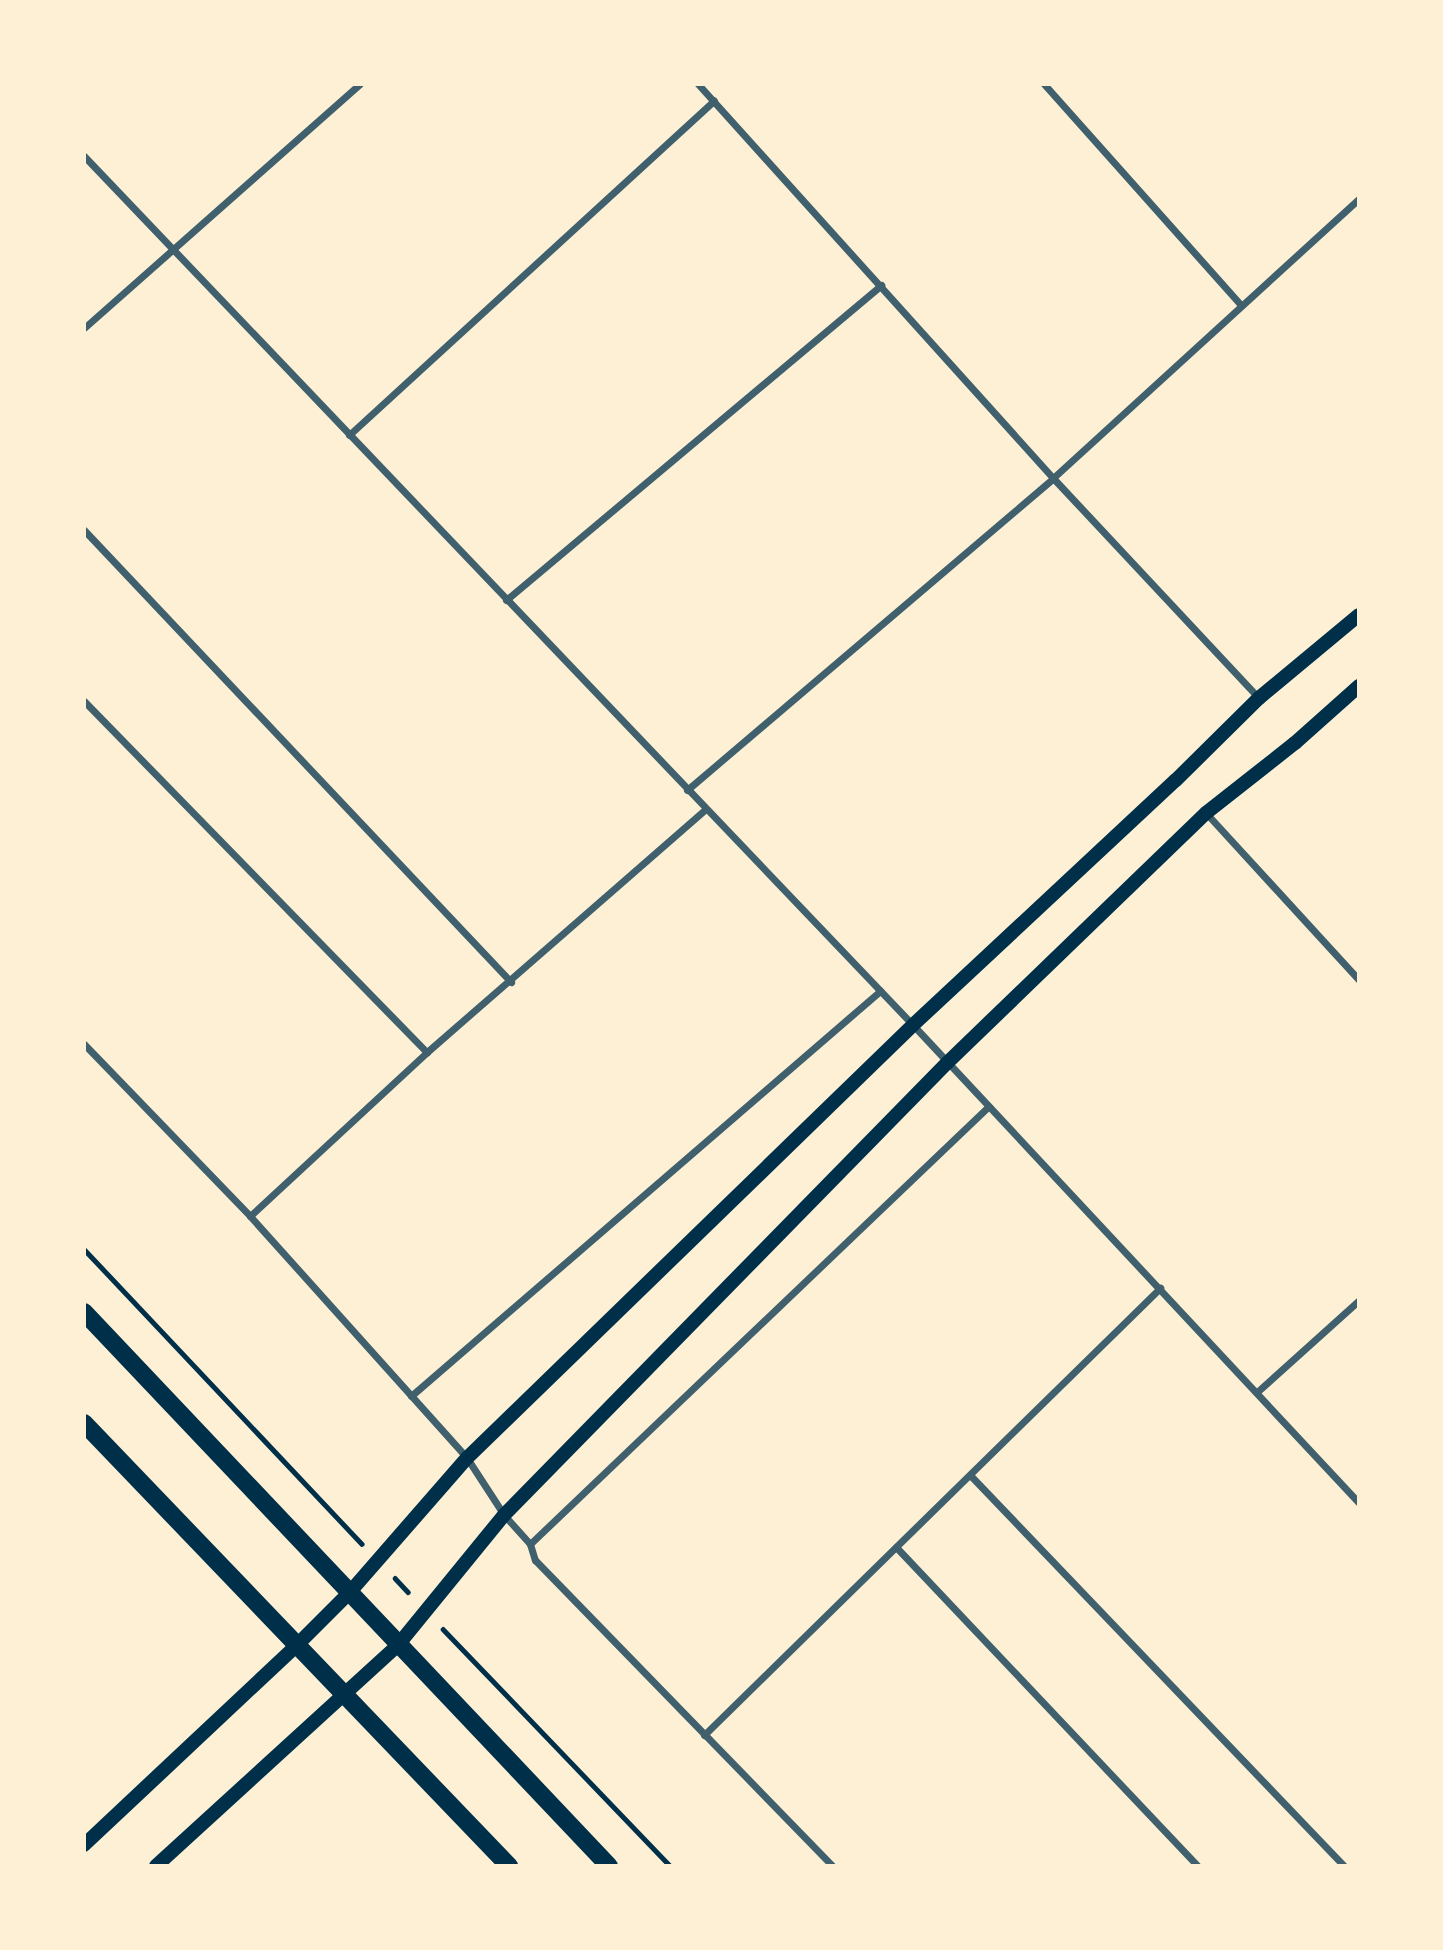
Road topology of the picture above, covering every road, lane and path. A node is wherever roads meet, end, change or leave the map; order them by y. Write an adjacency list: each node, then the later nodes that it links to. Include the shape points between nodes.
1 (359, 84): 7 (street)
2 (698, 84): 4 (street)
3 (1044, 84): 9 (street)
4 (714, 101): 8 (street); 11 (street)
5 (84, 156): 7 (street)
6 (1359, 199): 9 (street)
7 (173, 249): 10 (street); 11 (street)
8 (881, 285): 12 (street); 14 (street)
9 (1241, 305): 12 (street)
10 (84, 328)
11 (349, 435): 14 (street)
12 (1053, 478): 17 (street); 19 (street)
13 (84, 530): 23 (street)
14 (506, 600): 19 (street)
15 (1359, 615): 17 (main road)
16 (1359, 686): 21 (main road)
17 (1259, 698): 25 (main road)
18 (84, 701): 27 (street)
19 (687, 790): 20 (street)
20 (706, 809): 23 (street); 24 (street)
21 (1206, 813): 22 (street); 28 (main road)
22 (1359, 980)
23 (511, 982): 27 (street)
24 (880, 991): 25 (street); 35 (street)
25 (913, 1026): 28 (street); 37 (main road)
26 (84, 1044): 30 (street)
27 (427, 1052): 30 (street)
28 (947, 1063): 29 (street); 40 (main road)
29 (989, 1106): 31 (street); 41 (street)
30 (250, 1216): 35 (street)
31 (1160, 1289): 34 (street); 38 (street)
32 (1359, 1300): 34 (street)
33 (84, 1312): 43 (main road)
34 (1257, 1392): 39 (street)
35 (411, 1396): 37 (street)
36 (84, 1423): 45 (main road)
37 (467, 1458): 40 (street); 43 (main road)
38 (970, 1475): 42 (street); 54 (street)
39 (1359, 1503)
40 (504, 1515): 41 (street); 44 (main road)
41 (530, 1544): 47 (street, via 535,1560)
42 (896, 1547): 47 (street); 53 (street)
43 (350, 1591): 44 (main road); 45 (main road)
44 (398, 1645): 46 (main road); 51 (main road)
45 (296, 1646): 46 (main road); 48 (main road)
46 (345, 1693): 49 (main road); 50 (main road)
47 (704, 1735): 52 (street)
48 (84, 1845)
49 (156, 1866)
50 (509, 1866)
51 (608, 1866)
52 (833, 1866)
53 (1198, 1866)
54 (1344, 1866)

